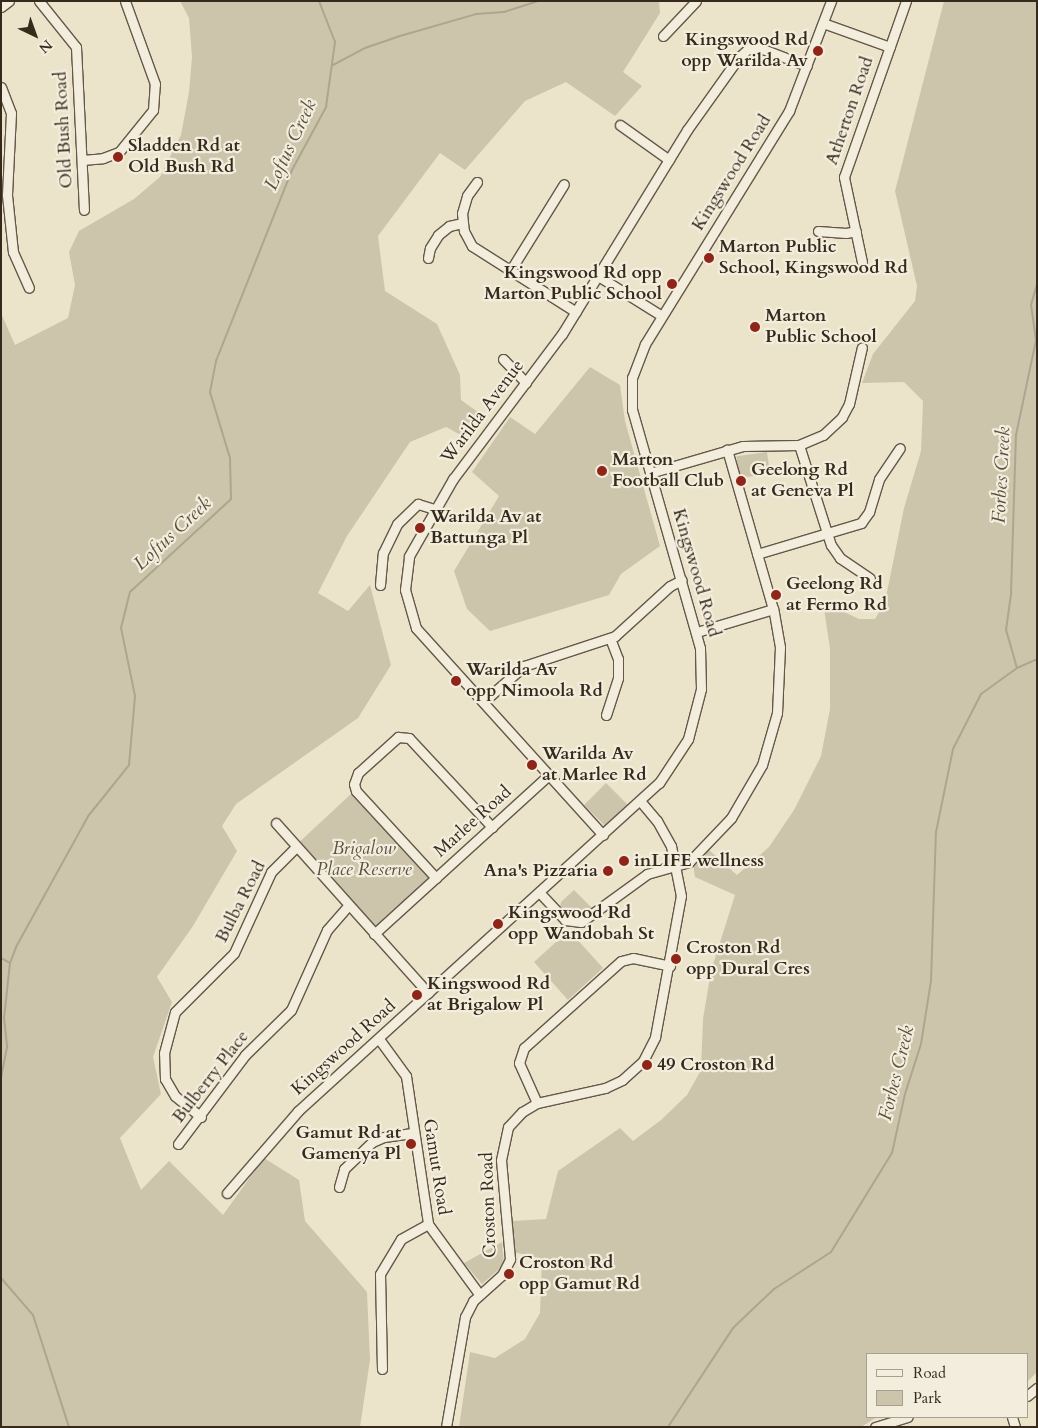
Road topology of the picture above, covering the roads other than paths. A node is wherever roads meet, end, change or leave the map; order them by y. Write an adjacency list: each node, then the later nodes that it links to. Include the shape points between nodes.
1 (9, 1): 7 (street)
2 (39, 1): 14 (street, Old Bush Road, via 76,48)
3 (125, 1): 14 (street, via 155,84 153,110 119,152)
4 (696, 1): 9 (street)
5 (831, 1): 8 (street, Kingswood Road)
6 (906, 1): 10 (street, Atherton Road)
7 (1, 7)
8 (823, 23): 10 (street); 11 (street, Kingswood Road)
9 (663, 36)
10 (890, 47): 22 (street, Atherton Road, via 844,178)
11 (807, 66): 15 (street, Warilda Avenue, via 760,48 745,51 700,111); 29 (street, Kingswood Road, via 789,110)
12 (1, 87): 16 (street, via 11,113)
13 (620, 125): 15 (street)
14 (82, 160): 19 (street, Old Bush Road)
15 (669, 160): 26 (street, Warilda Avenue)
16 (5, 171): 27 (street, via 12,252)
17 (477, 182): 20 (street, via 464,203)
18 (564, 184): 25 (street)
19 (84, 210)
20 (462, 223): 23 (street, via 449,226 438,235); 25 (street, via 472,246)
21 (818, 231): 22 (street)
22 (856, 231): 24 (street, Atherton Road)
23 (428, 258)
24 (862, 262)
25 (510, 271): 28 (street)
26 (598, 276): 28 (street, Warilda Avenue); 29 (street)
27 (29, 288)
28 (576, 312): 32 (street, Warilda Avenue)
29 (662, 316): 36 (street, Kingswood Road, via 638,356 630,389 632,410)
30 (862, 347): 33 (street, via 853,391 842,417 823,435)
31 (503, 359): 32 (street)
32 (526, 383): 37 (street, Warilda Avenue, via 462,466)
33 (799, 445): 35 (street, via 752,445); 38 (street)
34 (900, 448): 38 (street, via 879,479 864,520)
35 (727, 450): 36 (street); 39 (street)
36 (650, 473): 41 (street, Kingswood Road)
37 (434, 509): 42 (street, via 418,504 392,531 383,553); 46 (street, Warilda Avenue, via 413,548 405,572 410,612 423,637)
38 (826, 533): 39 (street); 40 (street, via 840,558)
39 (757, 554): 43 (street)
40 (870, 578)
41 (682, 580): 44 (street, Kingswood Road); 45 (street, via 670,586)
42 (380, 584)
43 (773, 609): 44 (street); 54 (street, via 782,660 780,693 767,753 748,793 727,824 694,858)
44 (697, 632): 49 (street, Kingswood Road, via 702,676 694,723 671,768)
45 (610, 638): 46 (street, via 524,666); 47 (street, via 618,660 618,678)
46 (482, 702): 48 (street, Warilda Avenue)
47 (606, 715)
48 (548, 775): 51 (street, Marlee Road); 52 (street, Warilda Avenue)
49 (640, 801): 52 (street, Kingswood Road); 54 (street, Croston Road, via 661,828)
50 (276, 823): 53 (street)
51 (492, 827): 55 (street, Marlee Road); 55 (street, via 409,738 398,737 358,773 354,784 356,792)
52 (603, 835): 56 (street, Kingswood Road)
53 (295, 848): 57 (street); 63 (street, Bulba Road, via 271,872 234,953 175,1012 164,1053 165,1079 175,1096)
54 (678, 866): 56 (street, via 667,866 647,874 581,922 565,920); 59 (street, Croston Road, via 681,905)
55 (436, 878): 58 (street, Marlee Road)
56 (539, 892): 60 (street, Kingswood Road)
57 (348, 906): 58 (street); 63 (street, Bulberry Place, via 326,930 291,1010 245,1055)
58 (374, 934): 60 (street)
59 (670, 966): 62 (street, Croston Road, via 656,1037 637,1068 605,1088); 62 (street, via 633,958 621,961 524,1048 519,1063)
60 (428, 993): 61 (street, Kingswood Road)
61 (379, 1039): 64 (street, Gamut Road, via 396,1058 406,1076); 67 (street, Kingswood Road, via 298,1111)
62 (537, 1103): 69 (street, Croston Road, via 512,1122 504,1139 501,1160 511,1254 502,1275)
63 (201, 1116): 65 (street, Bulberry Place)
64 (414, 1132): 66 (street, via 372,1142 344,1169); 68 (street, Gamut Road)
65 (178, 1144)
66 (339, 1187)
67 (227, 1193)
68 (428, 1224): 69 (street, Gamut Road); 70 (street, via 401,1239 380,1274)
69 (479, 1294): 72 (street, Croston Road, via 463,1324)
70 (382, 1369)
71 (905, 1418): 73 (street)
72 (446, 1427)
73 (876, 1427)

